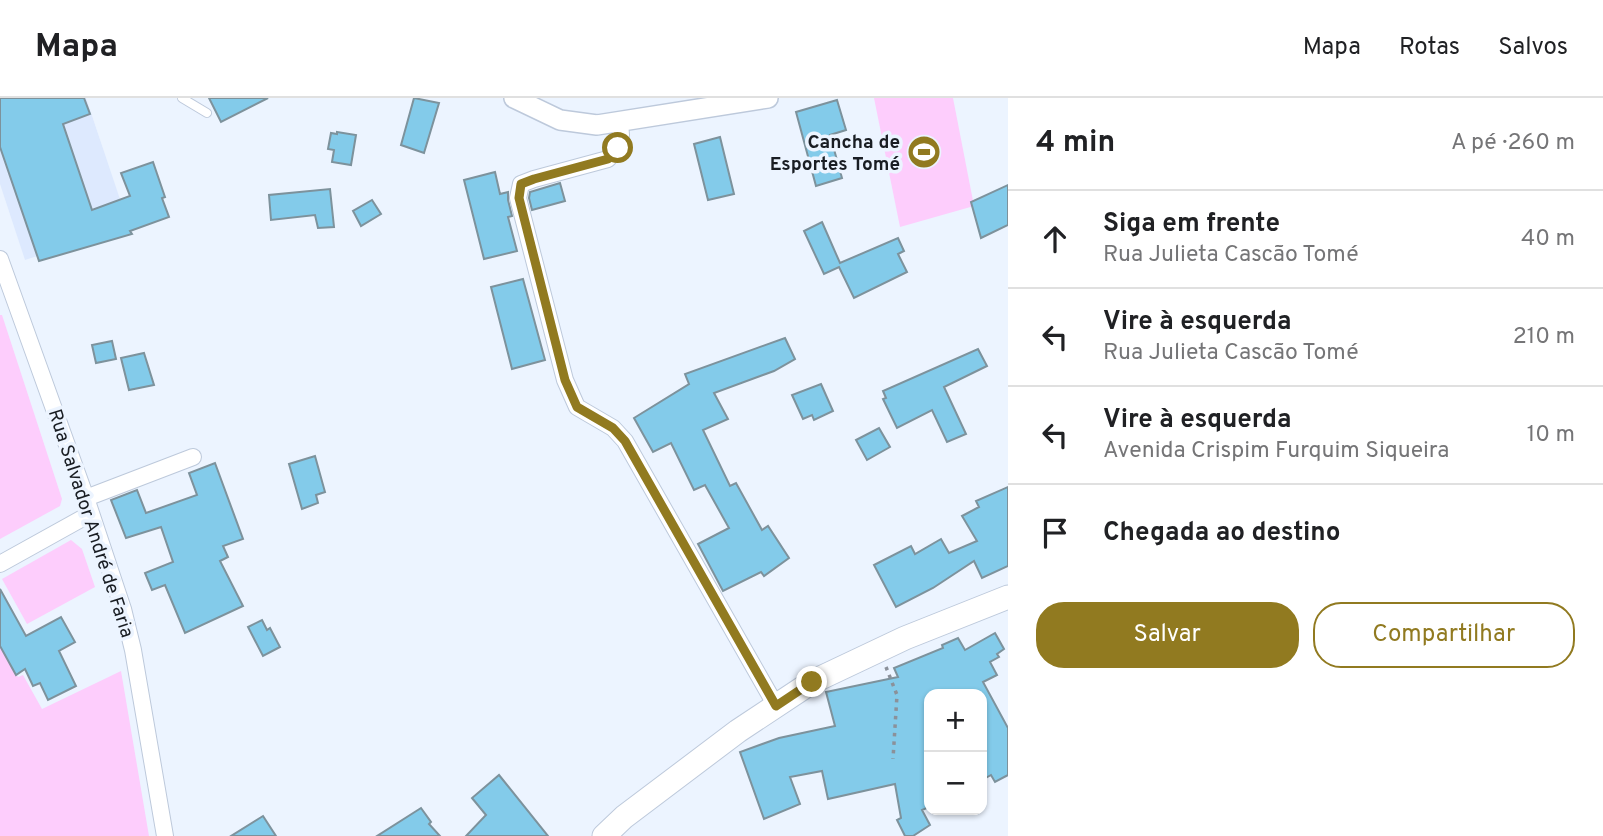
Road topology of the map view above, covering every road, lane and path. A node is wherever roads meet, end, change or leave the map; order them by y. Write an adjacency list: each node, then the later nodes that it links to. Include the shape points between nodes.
1 (182, 98): 4 (lane)
2 (514, 98): 5 (street, via 561,120)
3 (768, 98): 5 (street)
4 (207, 113)
5 (620, 123): 14 (street, via 618,148 608,159 521,184 519,198 565,380 577,407 613,428 625,441)
6 (0, 259): 7 (street, Rua Salvador André de Faria)
7 (3, 279): 9 (street, Rua Salvador André de Faria)
8 (193, 457): 9 (street)
9 (86, 498): 10 (street, Rua Salvador André de Faria)
10 (90, 514): 11 (street); 16 (street, Rua Salvador André de Faria, via 133,650)
11 (0, 564)
12 (1008, 597): 13 (main road)
13 (878, 649): 14 (main road); 15 (path, via 897,695)
14 (776, 706): 17 (main road)
15 (893, 759)
16 (165, 836)
17 (604, 836)

